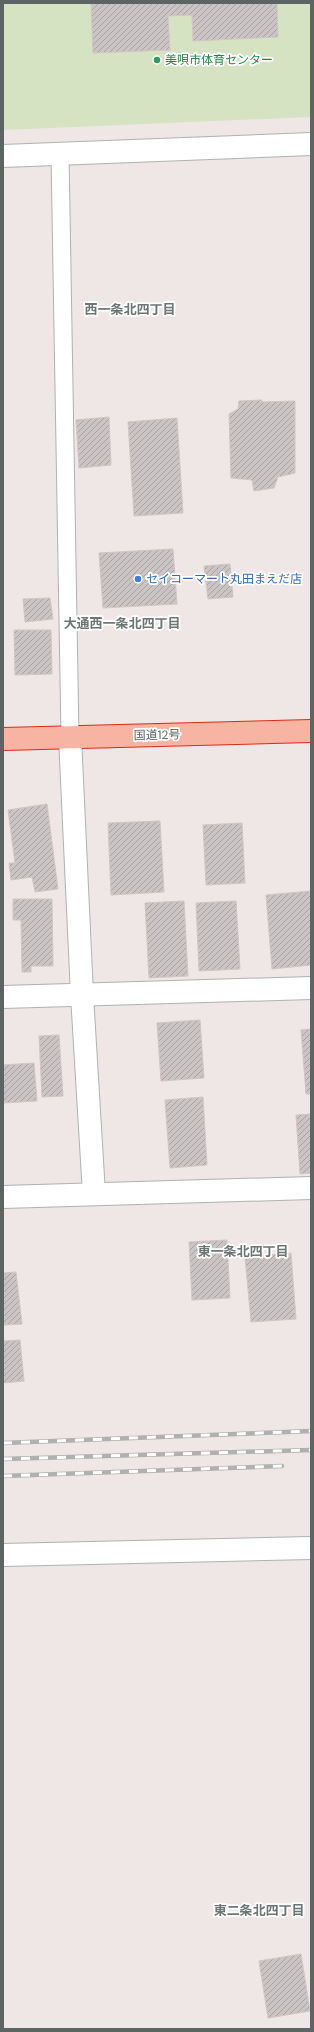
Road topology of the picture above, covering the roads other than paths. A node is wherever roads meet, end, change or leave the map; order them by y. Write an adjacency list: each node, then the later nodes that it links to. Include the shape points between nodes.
1 (311, 144): 2 (street)
2 (60, 154): 3 (street); 5 (lane)
3 (3, 156)
4 (311, 731): 5 (highway, 国道12号)
5 (70, 737): 6 (highway, 国道12号); 8 (street)
6 (3, 738)
7 (311, 988): 8 (street)
8 (82, 995): 9 (street); 11 (street)
9 (3, 998)
10 (311, 1188): 11 (street)
11 (94, 1194): 12 (street)
12 (3, 1197)
13 (311, 1548): 14 (street)
14 (3, 1555)

